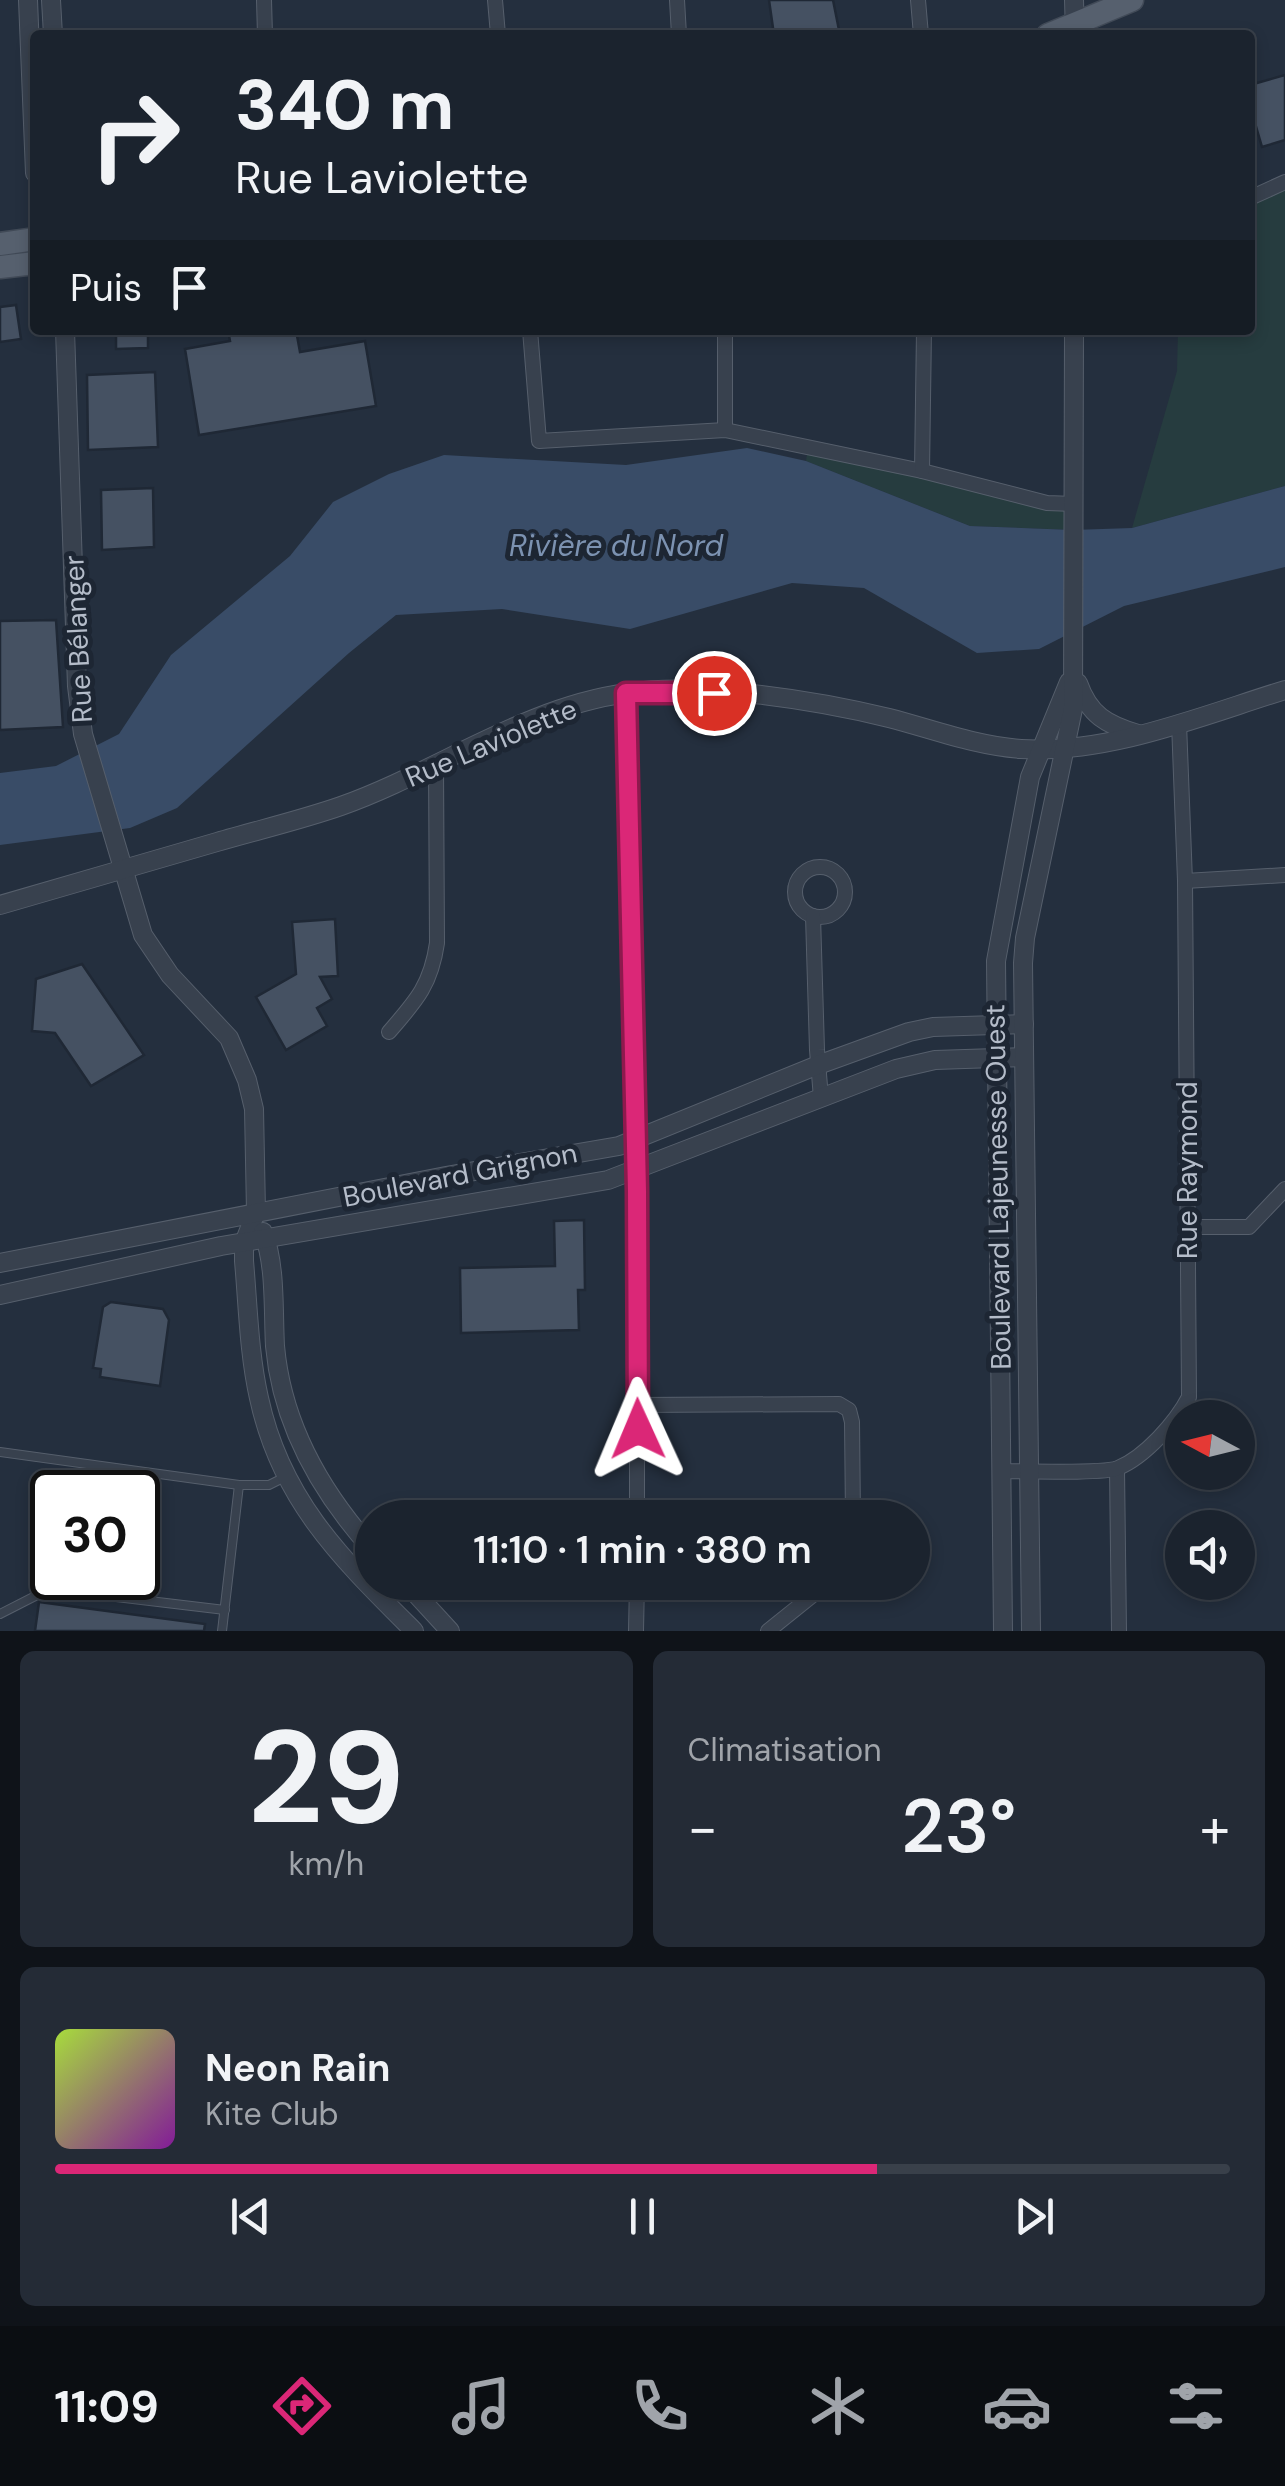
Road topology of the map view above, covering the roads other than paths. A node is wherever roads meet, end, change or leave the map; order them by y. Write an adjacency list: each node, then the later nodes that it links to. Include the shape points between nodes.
1 (28, 0): 15 (street)
2 (52, 0): 9 (street)
3 (264, 0): 10 (street)
4 (496, 0): 11 (street)
5 (677, 0): 12 (street)
6 (918, 0): 13 (street)
7 (1074, 0): 14 (street)
8 (1122, 3): 14 (main road)
9 (53, 30)
10 (266, 30)
11 (498, 30)
12 (679, 30)
13 (921, 30)
14 (1075, 30)
15 (30, 49)
16 (1285, 182): 17 (street)
17 (1255, 196)
18 (30, 241): 19 (main road)
19 (0, 244)
20 (30, 263): 21 (main road)
21 (0, 267)
22 (53, 335): 28 (street, Rue Bélanger)
23 (64, 335): 28 (street, Rue Bélanger)
24 (530, 335): 29 (street, via 539,441)
25 (725, 335): 29 (street)
26 (924, 335): 30 (street)
27 (1074, 335): 31 (street, Boulevard Lajeunesse Ouest)
28 (67, 402): 40 (street, Rue Bélanger, via 77,686 83,734)
29 (725, 430): 30 (street)
30 (922, 471): 31 (street)
31 (1074, 504): 32 (street, Boulevard Lajeunesse Ouest)
32 (1074, 659): 36 (street, via 1094,714); 37 (street, Boulevard Lajeunesse Ouest, via 1074,710); 38 (street, Boulevard Lajeunesse Ouest)
33 (1285, 690): 35 (street, Rue Laviolette)
34 (626, 693): 38 (street, Rue Laviolette, via 685,690 772,698); 39 (street, Rue Laviolette, via 516,726); 52 (street)
35 (1179, 723): 36 (street, Rue Laviolette); 42 (street, Rue Raymond)
36 (1138, 734): 37 (street, Rue Laviolette)
37 (1065, 748): 38 (street, Rue Laviolette); 45 (street, Boulevard Lajeunesse Ouest, via 1025,938)
38 (1041, 749): 46 (street, Boulevard Lajeunesse Ouest, via 998,942)
39 (436, 766): 40 (street, Rue Laviolette, via 338,807); 47 (street, via 434,970)
40 (122, 870): 43 (street, Rue Laviolette); 55 (street, Rue Bélanger, via 155,956 211,1015 239,1059 254,1108)
41 (1285, 875): 42 (street)
42 (1185, 881): 56 (street, Rue Raymond)
43 (0, 905)
44 (814, 916): 50 (street)
45 (1024, 1024): 46 (street, Boulevard Grignon); 48 (street, Boulevard Lajeunesse Ouest)
46 (996, 1025): 49 (street, Boulevard Lajeunesse Ouest); 50 (street, Boulevard Grignon, via 909,1032)
47 (389, 1032)
48 (1024, 1057): 49 (street, Boulevard Grignon); 64 (street, Boulevard Lajeunesse Ouest)
49 (996, 1058): 51 (street, Boulevard Grignon, via 916,1064); 65 (street, Boulevard Lajeunesse Ouest)
50 (818, 1065): 51 (street); 52 (street, Boulevard Grignon)
51 (821, 1098): 53 (street, Boulevard Grignon)
52 (635, 1140): 53 (street); 55 (street, Boulevard Grignon)
53 (636, 1172): 57 (street, Boulevard Grignon); 61 (street)
54 (1285, 1189): 56 (street, via 1249,1228)
55 (256, 1212): 57 (street); 58 (street); 59 (street, Boulevard Grignon)
56 (1188, 1227): 63 (street, Rue Raymond, via 1189,1398 1164,1434)
57 (266, 1240): 58 (street, Boulevard Grignon); 70 (street, via 276,1353 292,1424 326,1493)
58 (244, 1243): 60 (street, Boulevard Grignon); 66 (street, via 258,1396)
59 (0, 1264)
60 (0, 1295)
61 (638, 1405): 68 (street); 69 (street, via 839,1404 852,1422)
62 (0, 1452): 67 (lane)
63 (1117, 1469): 64 (street); 83 (street)
64 (1030, 1470): 65 (street); 82 (street, Boulevard Lajeunesse Ouest)
65 (1001, 1471): 81 (street, Boulevard Lajeunesse Ouest)
66 (287, 1476): 67 (lane); 77 (street, via 337,1554)
67 (239, 1485): 74 (lane)
68 (637, 1500)
69 (853, 1500)
70 (355, 1528)
71 (421, 1600): 78 (street)
72 (637, 1600): 79 (street)
73 (807, 1600): 80 (street)
74 (224, 1610): 75 (lane, via 50,1588); 76 (lane)
75 (0, 1614)
76 (222, 1631)
77 (414, 1631)
78 (450, 1631)
79 (636, 1631)
80 (768, 1631)
81 (1004, 1631)
82 (1030, 1631)
83 (1119, 1631)

